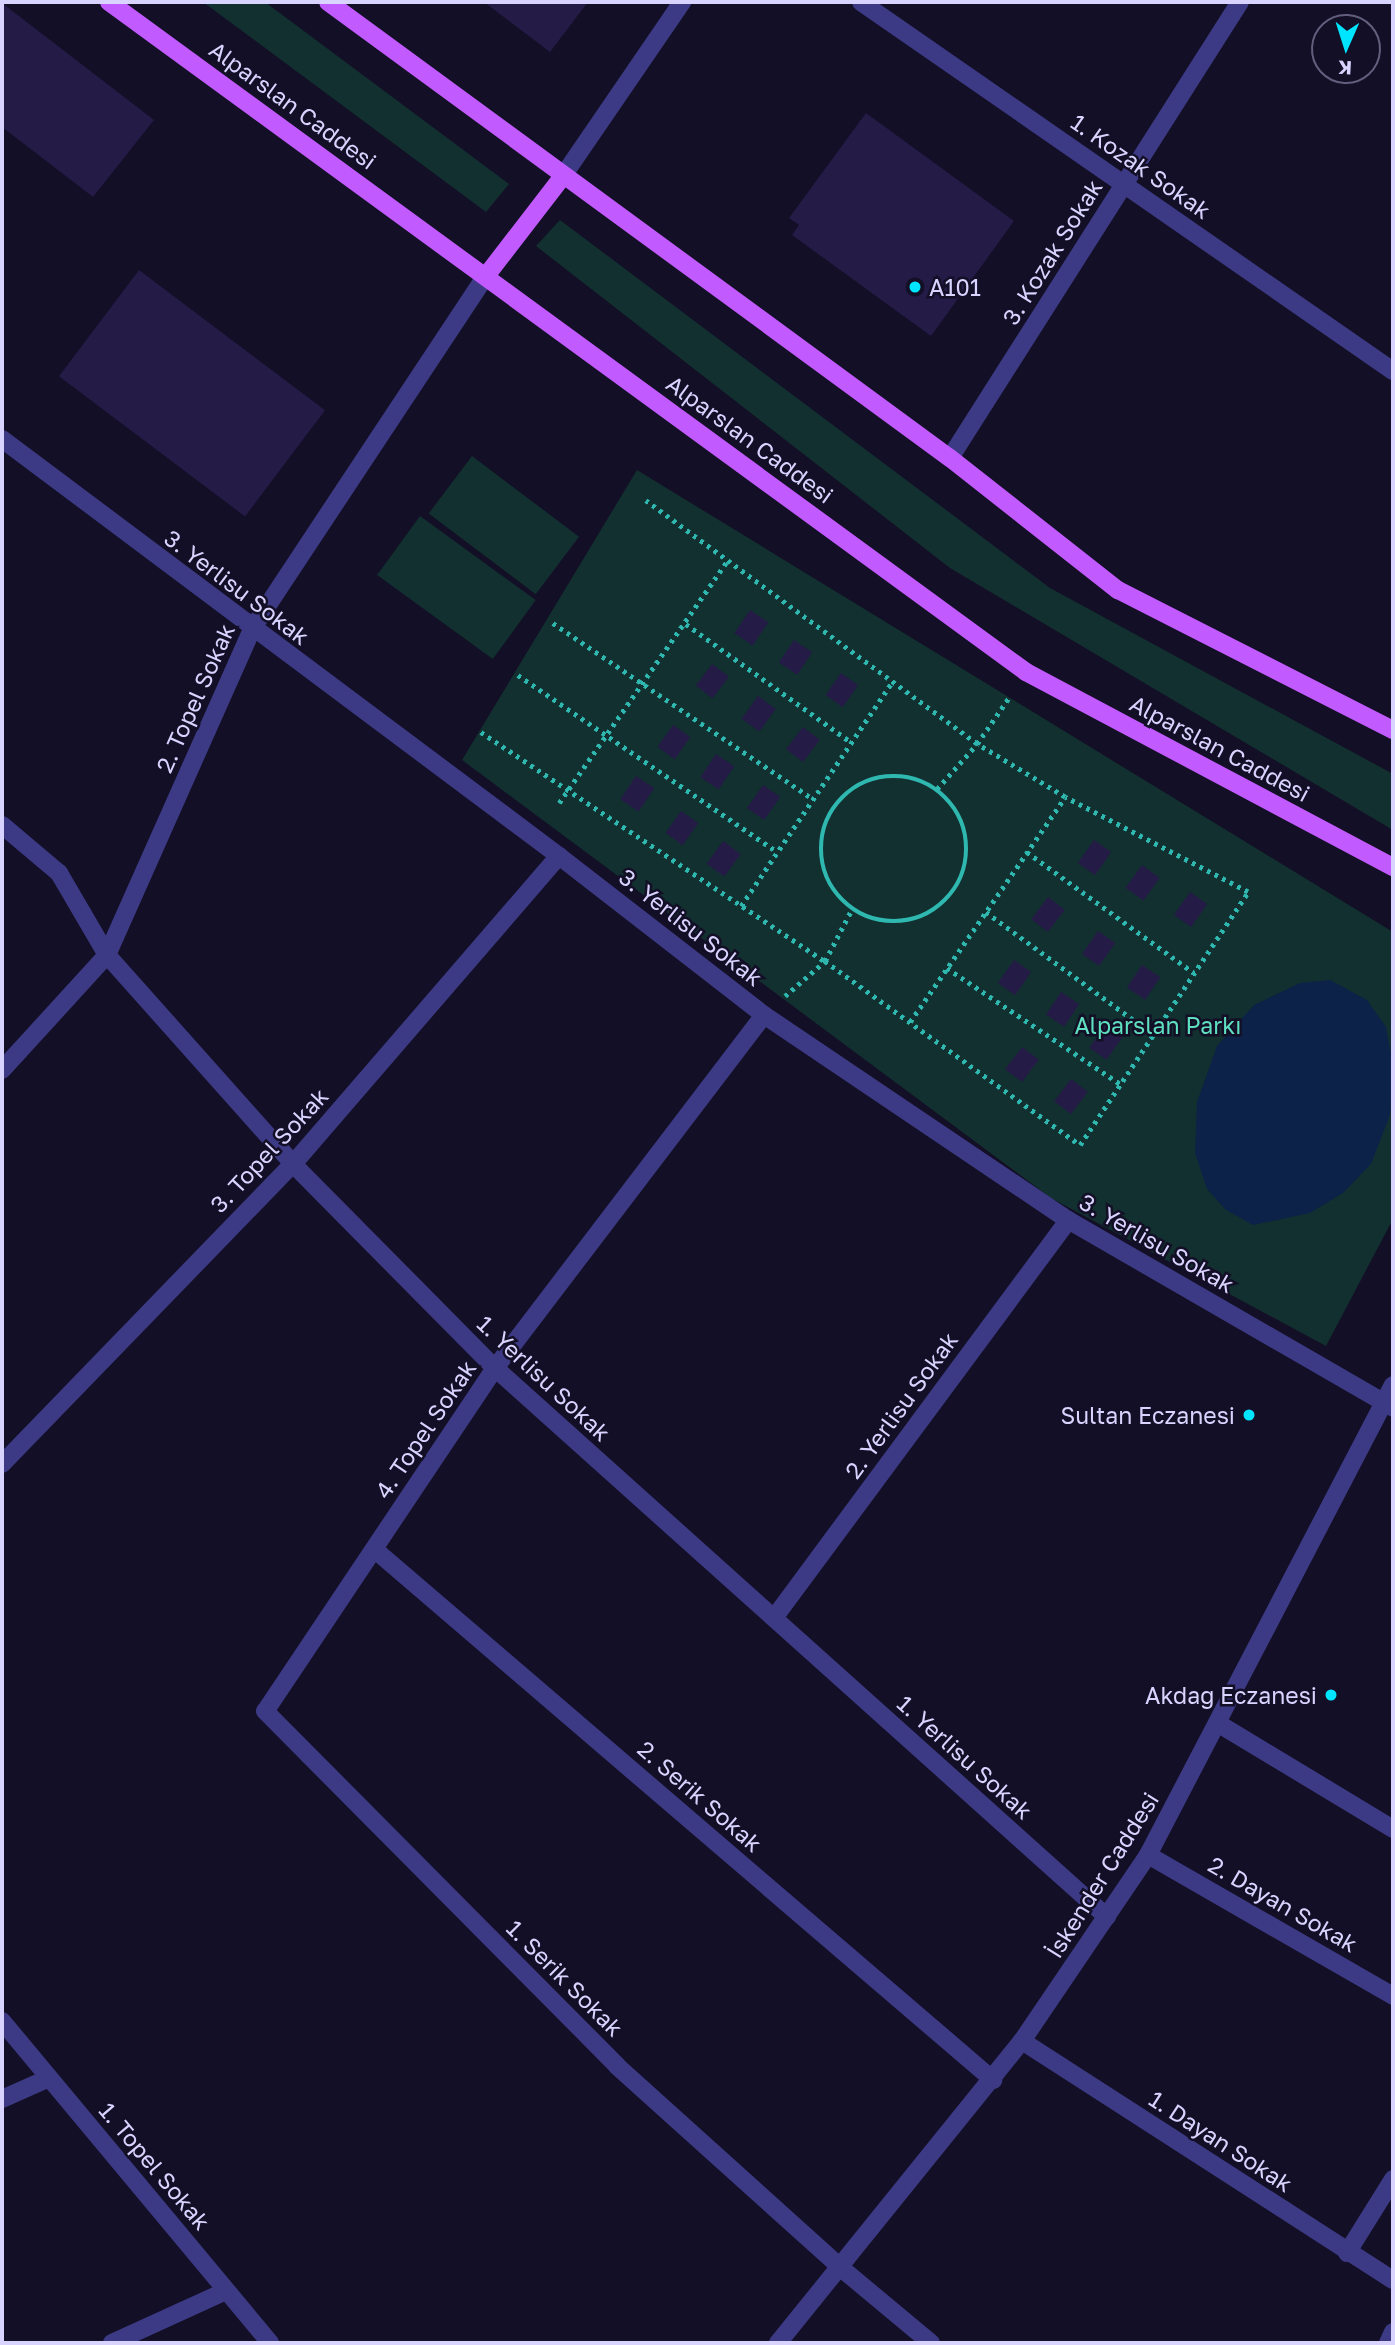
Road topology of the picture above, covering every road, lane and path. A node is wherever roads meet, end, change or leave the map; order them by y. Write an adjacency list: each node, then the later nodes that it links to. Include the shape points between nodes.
1 (109, 2): 8 (main road, Alparslan Caddesi)
2 (328, 2): 6 (main road)
3 (682, 2): 6 (street)
4 (861, 2): 7 (street, 1. Kozak Sokak)
5 (1240, 2): 7 (street, 3. Kozak Sokak)
6 (563, 176): 8 (main road); 11 (main road)
7 (1124, 184): 9 (street, 1. Kozak Sokak); 11 (street, 3. Kozak Sokak)
8 (486, 276): 16 (street, 2. Topel Sokak); 17 (main road, Alparslan Caddesi)
9 (1393, 371)
10 (2, 439): 16 (street, 3. Yerlisu Sokak)
11 (950, 458): 21 (main road, via 1118,590)
12 (646, 501): 13 (path)
13 (727, 561): 15 (path); 19 (path)
14 (553, 623): 20 (path)
15 (686, 624): 20 (path); 24 (path)
16 (252, 629): 34 (street, 3. Yerlisu Sokak); 39 (street, 2. Topel Sokak)
17 (1027, 672): 25 (path); 35 (main road, Alparslan Caddesi)
18 (518, 675): 23 (path)
19 (892, 682): 24 (path); 25 (path)
20 (641, 683): 23 (path); 29 (path)
21 (1393, 730)
22 (481, 732): 27 (path)
23 (605, 735): 27 (path); 32 (path)
24 (851, 742): 29 (path)
25 (977, 744): 26 (path); 28 (path)
26 (937, 789): 37 (path, via 954,807 965,830 964,868 946,901 925,915 900,922 875,920); 37 (path, via 893,775 871,779 834,805 820,848 834,891)
27 (567, 790): 30 (path); 36 (path)
28 (1065, 797): 33 (path); 42 (path, via 1248,892)
29 (813, 799): 32 (path)
30 (559, 803)
31 (2, 825): 39 (street, 1. Yerlisu Sokak, via 59,873)
32 (777, 852): 36 (path)
33 (1027, 852): 38 (path); 42 (path)
34 (559, 856): 43 (street, 3. Yerlisu Sokak); 48 (street, 3. Topel Sokak)
35 (1393, 867)
36 (741, 906): 40 (path)
37 (852, 909): 40 (path)
38 (986, 912): 41 (path); 45 (path)
39 (107, 955): 46 (street, 2. Topel Sokak); 48 (street, 1. Yerlisu Sokak)
40 (825, 961): 43 (path); 44 (path)
41 (947, 968): 44 (path); 47 (path)
42 (1194, 974): 45 (path)
43 (764, 1016): 49 (street, 3. Yerlisu Sokak); 50 (street, 4. Topel Sokak)
44 (910, 1022): 47 (path, via 1080,1145)
45 (1154, 1035): 47 (path)
46 (2, 1069)
47 (1120, 1084)
48 (293, 1164): 50 (street, 1. Yerlisu Sokak); 53 (street, 3. Topel Sokak)
49 (1068, 1220): 52 (street, 3. Yerlisu Sokak); 55 (street, 2. Yerlisu Sokak)
50 (495, 1368): 54 (street, 4. Topel Sokak); 55 (street, 1. Yerlisu Sokak)
51 (1393, 1385): 52 (street, İskender Caddesi)
52 (1389, 1405): 57 (street, İskender Caddesi)
53 (2, 1464)
54 (374, 1549): 56 (street, 4. Topel Sokak); 65 (street, 2. Serik Sokak)
55 (774, 1618): 60 (street, 1. Yerlisu Sokak)
56 (265, 1711): 69 (street, 1. Serik Sokak, via 617,2066)
57 (1219, 1724): 58 (street); 59 (street, İskender Caddesi)
58 (1393, 1829)
59 (1148, 1855): 60 (street, İskender Caddesi); 61 (street, 2. Dayan Sokak)
60 (1107, 1917): 63 (street, İskender Caddesi)
61 (1393, 1996)
62 (2, 2021): 64 (street, 1. Topel Sokak)
63 (1022, 2041): 65 (street, İskender Caddesi); 68 (street, 1. Dayan Sokak)
64 (49, 2078): 66 (street); 71 (street, 1. Topel Sokak)
65 (993, 2080): 69 (street, İskender Caddesi)
66 (2, 2099)
67 (1393, 2179): 68 (street)
68 (1347, 2253): 70 (street, 1. Dayan Sokak)
69 (841, 2268): 75 (street, İskender Caddesi); 76 (street, 1. Serik Sokak)
70 (1393, 2280)
71 (226, 2291): 73 (street); 74 (street, 1. Topel Sokak)
72 (1393, 2332): 77 (street)
73 (112, 2343)
74 (270, 2343)
75 (778, 2343)
76 (931, 2343)
77 (1388, 2343)

